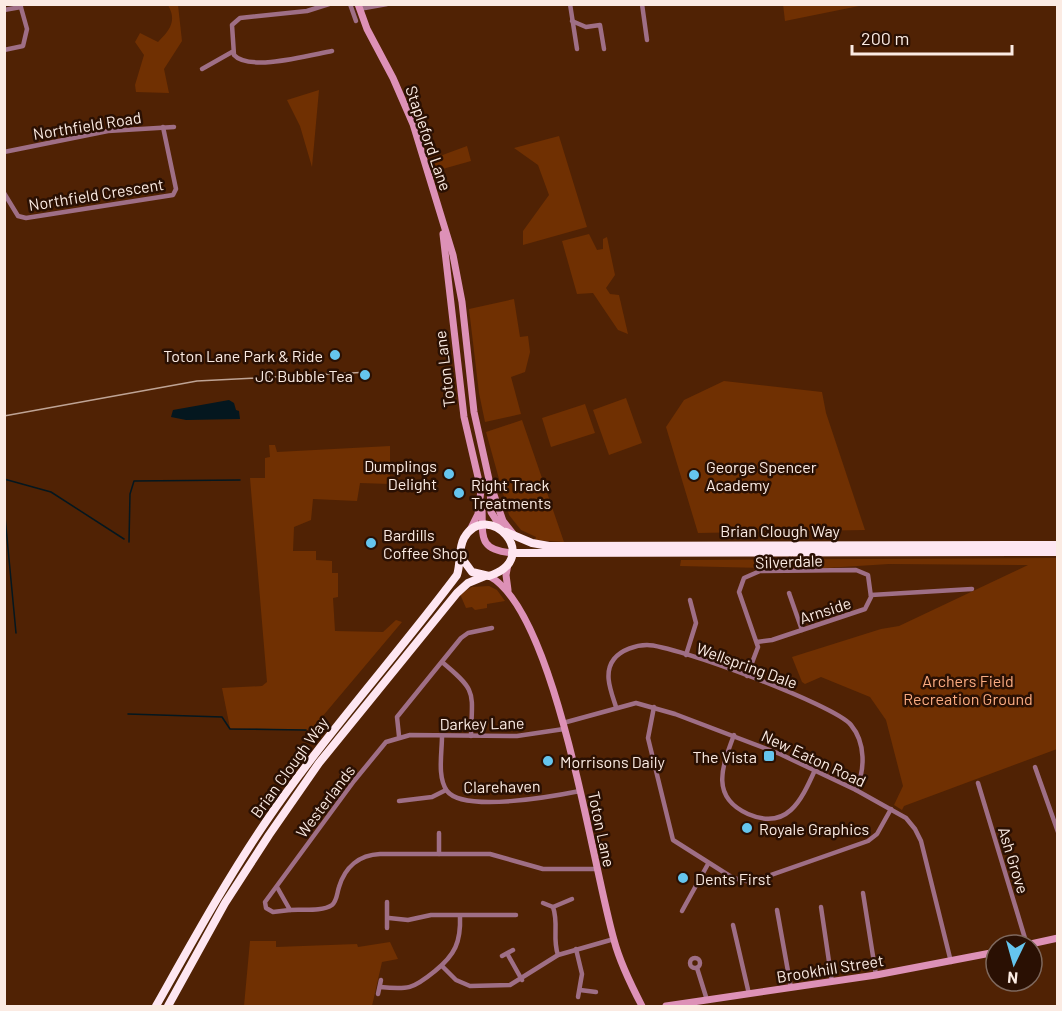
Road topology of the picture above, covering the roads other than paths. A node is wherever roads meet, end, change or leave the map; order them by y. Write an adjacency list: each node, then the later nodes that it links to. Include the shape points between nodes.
1 (329, 4): 12 (street, via 307,11 244,17)
2 (350, 4): 10 (street)
3 (387, 4): 7 (street)
4 (570, 4): 11 (street)
5 (642, 4): 13 (street)
6 (20, 6): 8 (street); 18 (street, via 27,29 23,46)
7 (358, 7): 30 (main road, Stapleford Lane, via 408,110)
8 (4, 10)
9 (229, 16): 12 (street)
10 (356, 21)
11 (572, 21): 14 (street); 19 (street, via 586,27 600,25)
12 (234, 22): 21 (street)
13 (647, 40)
14 (576, 42): 15 (street); 17 (street)
15 (568, 44)
16 (325, 46): 22 (street)
17 (577, 49)
18 (4, 50)
19 (604, 50)
20 (332, 51): 22 (street)
21 (232, 52): 23 (street, via 238,60); 24 (street)
22 (326, 53): 23 (street)
23 (252, 63): 25 (street)
24 (202, 69)
25 (253, 70)
26 (163, 127): 27 (street, Northfield Road); 28 (street, Northfield Road, via 108,131); 29 (street, Northfield Crescent, via 176,189 173,195 26,218 18,216)
27 (174, 127)
28 (4, 152)
29 (4, 192)
30 (440, 216): 31 (main road, Stapleford Lane); 32 (main road, Stapleford Lane)
31 (446, 268): 34 (main road, Toton Lane, via 464,417)
32 (456, 270): 33 (main road, Toton Lane, via 474,412)
33 (490, 484): 36 (main road, Toton Lane, via 491,512); 38 (main road, via 504,521)
34 (482, 502): 35 (main road, Toton Lane); 37 (main road)
35 (482, 526): 36 (highway, Brian Clough Way); 37 (highway); 41 (main road, via 487,548)
36 (504, 531): 38 (highway, Brian Clough Way); 41 (highway)
37 (468, 533): 42 (highway, Brian Clough Way, via 460,547)
38 (517, 537): 39 (highway, Brian Clough Way, via 549,546)
39 (1058, 545)
40 (1058, 552): 41 (highway, Brian Clough Way)
41 (512, 553): 43 (highway)
42 (461, 557): 45 (highway, via 472,572); 119 (highway, Brian Clough Way, via 457,575 265,823)
43 (508, 564): 45 (highway, Brian Clough Way); 46 (main road, Toton Lane)
44 (868, 574): 50 (street, Arnside); 57 (street, Silverdale, via 856,570 750,574 742,581 740,592)
45 (487, 576): 46 (main road, Toton Lane); 120 (highway, Brian Clough Way, via 468,583 457,593 319,763 232,894)
46 (508, 590): 63 (main road, Toton Lane, via 535,639)
47 (972, 590): 48 (street)
48 (954, 591): 50 (street); 51 (street)
49 (798, 595): 55 (street, via 790,595)
50 (871, 595): 55 (street, Arnside, via 862,610)
51 (954, 597)
52 (690, 600): 58 (street, via 696,623)
53 (466, 626): 56 (street)
54 (492, 628): 56 (street)
55 (802, 630): 57 (street, Arnside)
56 (468, 633): 59 (street)
57 (757, 642): 60 (street, via 758,651)
58 (686, 655): 60 (street, Wellspring Dale); 61 (street, Wellspring Dale, via 650,645 621,653 610,666 608,676)
59 (442, 662): 65 (street, via 397,717); 67 (street, via 469,687)
60 (747, 676): 73 (street, Wellspring Dale, via 848,722 856,735 863,765)
61 (616, 707): 62 (street, New Eaton Road, via 636,703); 63 (street, New Eaton Road)
62 (654, 707): 64 (street, New Eaton Road); 79 (street, via 648,738 670,834 681,848)
63 (563, 726): 67 (street, Darkey Lane, via 517,736); 72 (main road, Toton Lane)
64 (734, 735): 69 (street, New Eaton Road); 69 (street, via 722,769 727,799 737,809 762,820 775,819 801,801)
65 (399, 736): 66 (street, Darkey Lane); 81 (street, Westerlands, via 382,744)
66 (442, 736): 67 (street, Darkey Lane); 71 (street, Clarehaven, via 441,773)
67 (471, 736)
68 (1035, 767): 76 (street)
69 (815, 770): 73 (street, New Eaton Road)
70 (978, 783): 98 (street, Ash Grove)
71 (446, 790): 72 (street, Clarehaven, via 466,801 536,800); 74 (street)
72 (580, 790): 80 (main road, Toton Lane)
73 (856, 790): 75 (street, New Eaton Road)
74 (399, 801)
75 (891, 809): 79 (street, via 881,830 872,838 751,882 733,878); 104 (street, New Eaton Road, via 908,821 921,841)
76 (1058, 832)
77 (439, 833): 78 (street)
78 (439, 854): 80 (street, Westerlands, via 490,854 543,869); 88 (street, Westerlands, via 368,855 348,870 331,905)
79 (708, 864): 90 (street)
80 (597, 869): 99 (main road, Toton Lane)
81 (277, 887): 88 (street); 88 (street, Westerlands, via 265,906 273,912)
82 (863, 893): 107 (street)
83 (572, 899): 86 (street)
84 (387, 902): 94 (street)
85 (543, 903): 86 (street)
86 (553, 907): 102 (street)
87 (821, 907): 110 (street)
88 (290, 910)
89 (777, 910): 112 (street)
90 (682, 911)
91 (508, 915): 92 (street); 93 (street); 95 (street)
92 (516, 915)
93 (460, 916): 94 (street); 105 (street, via 459,941)
94 (389, 918): 97 (street)
95 (507, 922)
96 (733, 925): 116 (street)
97 (387, 928)
98 (1023, 933)
99 (614, 939): 101 (street); 121 (main road, Toton Lane)
100 (513, 950): 109 (street, via 505,956)
101 (576, 950): 102 (street); 113 (street, via 582,974)
102 (558, 955): 109 (street)
103 (984, 955): 104 (main road, Brookhill Street)
104 (951, 962): 107 (main road, Brookhill Street)
105 (442, 966): 109 (street, via 461,983 478,987 510,985); 111 (street, via 414,987)
106 (697, 968): 118 (street)
107 (876, 975): 110 (main road, Brookhill Street)
108 (381, 980): 111 (street)
109 (522, 980)
110 (832, 982): 112 (main road, Brookhill Street)
111 (380, 987): 115 (street)
112 (791, 988): 116 (main road, Brookhill Street)
113 (580, 990): 114 (street); 117 (street)
114 (596, 992)
115 (378, 994)
116 (749, 994): 118 (main road, Brookhill Street)
117 (578, 997)
118 (706, 1000): 122 (main road, Brookhill Street)
119 (156, 1006)
120 (168, 1006)
121 (642, 1006)
122 (666, 1006)

